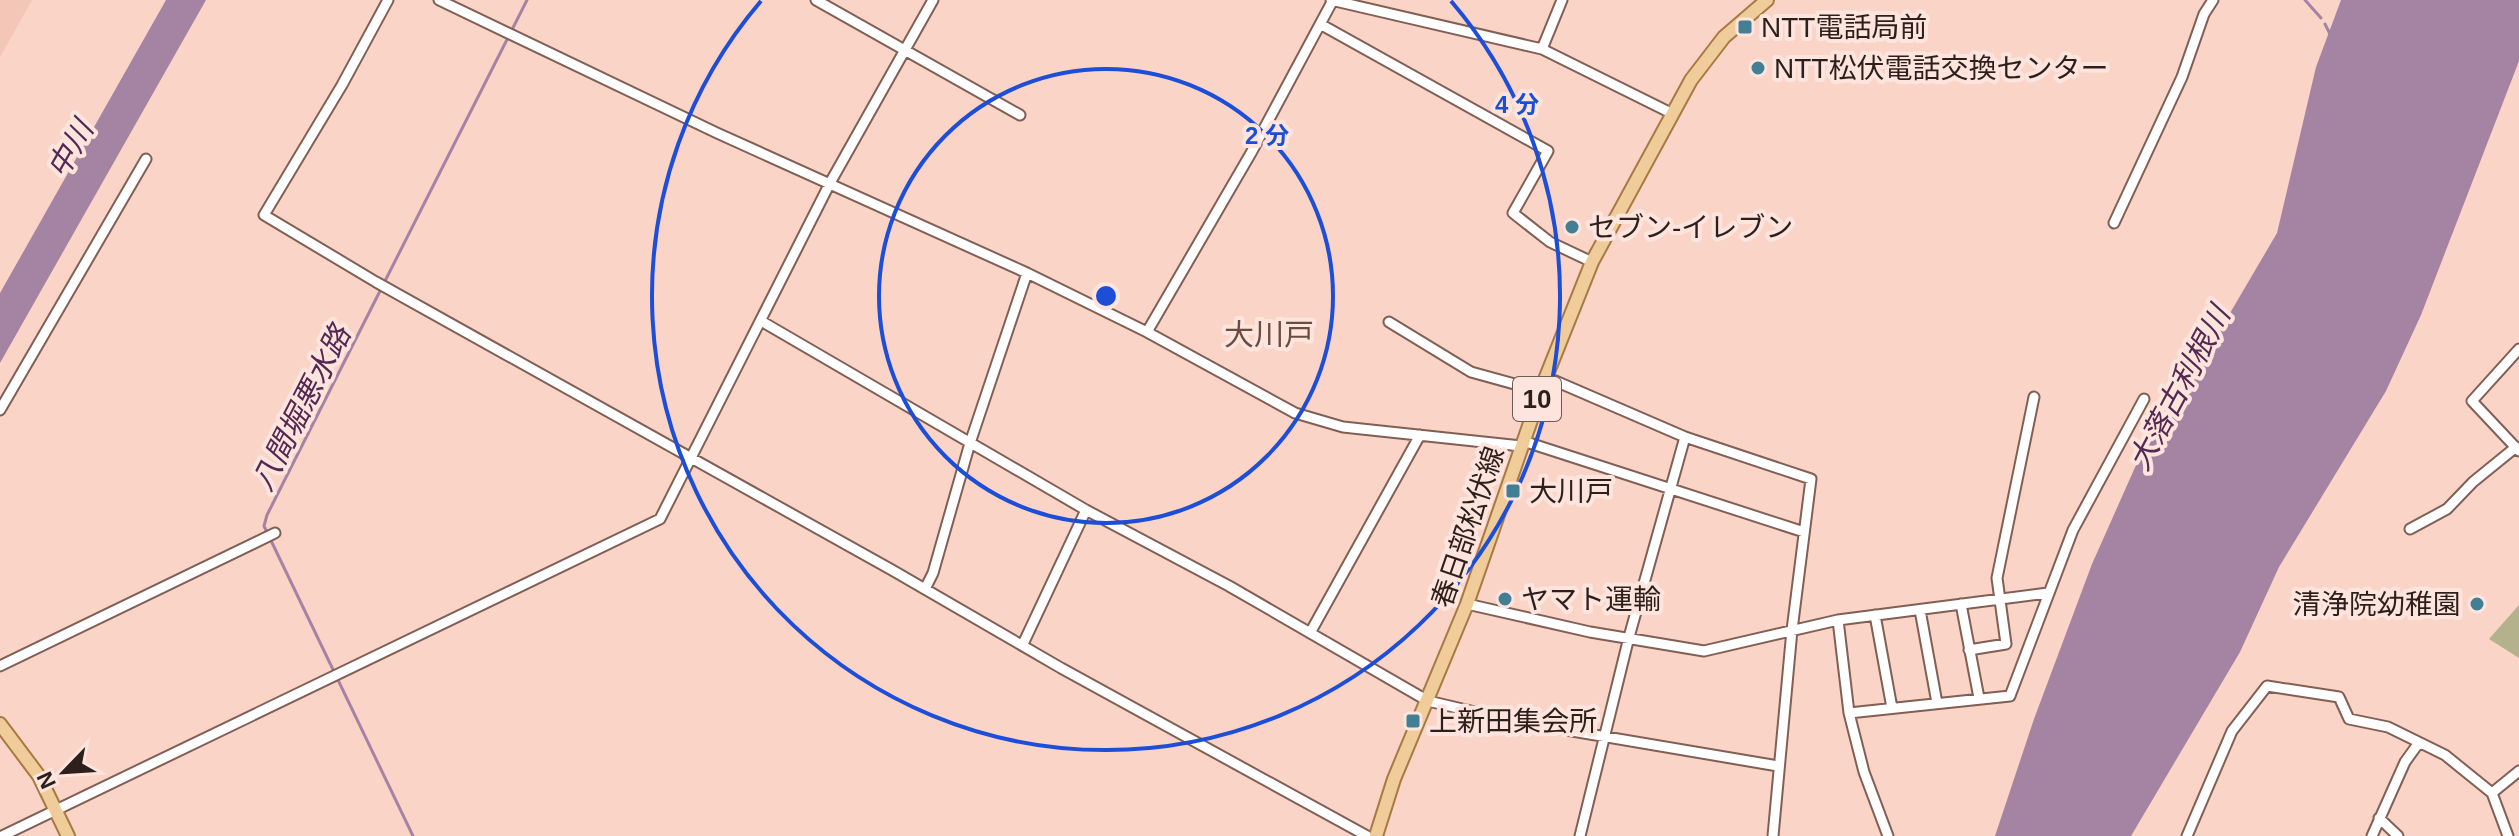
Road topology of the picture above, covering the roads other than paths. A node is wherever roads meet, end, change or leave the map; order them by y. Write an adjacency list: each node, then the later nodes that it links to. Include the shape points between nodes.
1 (388, 0): 33 (street, via 264,215)
2 (439, 0): 15 (street)
3 (816, 0): 11 (street)
4 (933, 0): 11 (street)
5 (1562, 0): 10 (street)
6 (1767, 0): 12 (main road, 春日部松伏線 / 10, via 1706,56)
7 (2213, 0): 16 (street)
8 (1332, 1): 9 (street); 10 (street)
9 (1320, 24): 17 (street, via 1548,151 1513,213 1550,242); 21 (street)
10 (1542, 49): 12 (street)
11 (904, 50): 13 (street); 15 (street)
12 (1671, 113): 17 (main road, 春日部松伏線 / 10)
13 (1020, 115)
14 (146, 159): 27 (street)
15 (830, 183): 18 (street); 19 (street)
16 (2114, 223)
17 (1592, 262): 23 (main road, 春日部松伏線 / 10)
18 (1027, 273): 21 (street); 30 (street)
19 (761, 321): 30 (street); 33 (street)
20 (1389, 322): 24 (street, via 1471,372)
21 (1147, 332): 28 (street, via 1295,413 1343,427)
22 (2519, 349): 32 (street, via 2472,401)
23 (1546, 377): 24 (main road, 春日部松伏線 / 10); 29 (street)
24 (1540, 391): 31 (main road, 春日部松伏線 / 10)
25 (2034, 397): 41 (street, via 1997,578)
26 (2144, 399): 40 (street, via 2073,530)
27 (0, 410)
28 (1420, 435): 31 (street); 48 (street)
29 (1685, 437): 34 (street); 37 (street, via 1811,479)
30 (970, 443): 35 (street); 39 (street)
31 (1522, 443): 34 (street); 42 (main road, 春日部松伏線 / 10)
32 (2517, 449): 36 (street, via 2447,509)
33 (691, 457): 39 (street); 64 (street, via 660,519)
34 (1671, 489): 37 (street); 49 (street)
35 (1086, 510): 48 (street); 50 (street)
36 (2410, 529)
37 (1804, 532): 47 (street)
38 (275, 533): 52 (street)
39 (925, 589): 50 (street)
40 (2048, 593): 41 (street); 53 (street, via 2010,696)
41 (1998, 600): 43 (street); 51 (street, via 2006,644)
42 (1467, 604): 49 (street); 54 (main road, 春日部松伏線 / 10)
43 (1961, 604): 44 (street); 51 (street)
44 (1920, 610): 45 (street); 55 (street)
45 (1875, 615): 46 (street); 56 (street)
46 (1838, 620): 47 (street); 57 (street)
47 (1792, 630): 49 (street, via 1704,651); 61 (street)
48 (1310, 633): 54 (street)
49 (1629, 637): 59 (street)
50 (1023, 644): 68 (street)
51 (1969, 650): 53 (street)
52 (0, 666)
53 (1979, 698): 55 (street)
54 (1428, 701): 59 (street); 69 (main road, 春日部松伏線 / 10)
55 (1937, 703): 56 (street)
56 (1892, 708): 57 (street)
57 (1849, 713): 72 (street)
58 (0, 724): 64 (main road, via 39,776)
59 (1603, 738): 61 (street); 70 (street)
60 (2418, 744): 63 (street, via 2445,755); 65 (street); 73 (street, via 2388,727 2349,719 2339,697 2267,686 2232,731)
61 (1778, 766): 71 (street)
62 (2519, 771): 63 (street)
63 (2492, 793): 76 (street)
64 (56, 810): 66 (street); 67 (main road)
65 (2379, 818): 74 (street); 75 (street)
66 (2, 836)
67 (68, 836)
68 (1367, 836)
69 (1376, 836)
70 (1580, 836)
71 (1773, 836)
72 (1888, 836)
73 (2187, 836)
74 (2372, 836)
75 (2398, 836)
76 (2508, 836)

